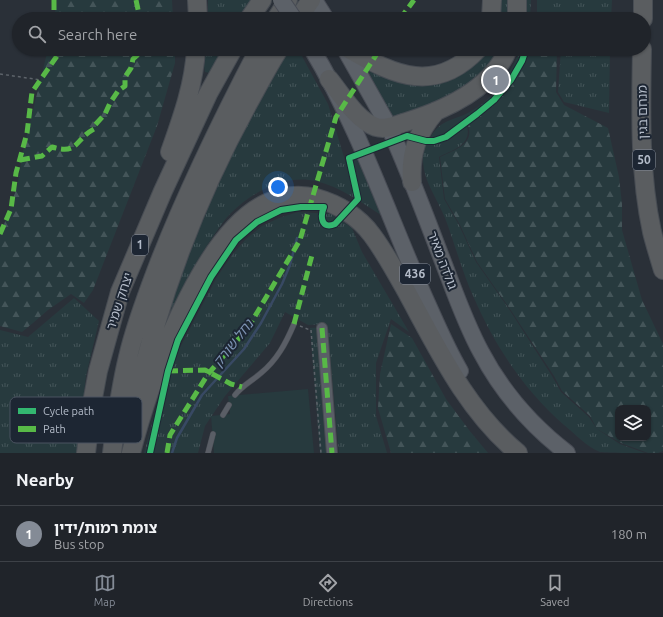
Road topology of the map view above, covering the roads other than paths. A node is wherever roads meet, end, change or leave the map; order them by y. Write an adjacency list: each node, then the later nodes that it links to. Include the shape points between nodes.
1 (197, 0): 8 (highway)
2 (262, 0): 9 (highway)
3 (282, 0): 11 (main road, bridge)
4 (288, 0): 10 (highway)
5 (492, 0): 12 (highway)
6 (516, 0): 13 (highway)
7 (643, 0): 14 (highway)
8 (198, 12)
9 (254, 12)
10 (280, 12)
11 (290, 12)
12 (491, 12)
13 (517, 12)
14 (643, 12)
15 (196, 56): 30 (highway, via 187,104)
16 (229, 56): 30 (highway, יצחק שמיר / 1, via 208,94 166,184)
17 (255, 56): 35 (highway, יצחק שמיר / 1, via 207,151 172,228 148,292 128,357)
18 (275, 56): 36 (highway, via 214,169 169,284)
19 (316, 56): 25 (main road, 436)
20 (349, 56): 27 (main road, גולדה מאיר / 436)
21 (362, 56): 22 (highway, via 397,72 425,77 438,76)
22 (471, 56)
23 (504, 56): 26 (highway, via 484,82)
24 (642, 56): 29 (highway, מנחם בגין / 50, via 645,187 652,231)
25 (329, 79): 27 (highway, via 365,120 378,127); 52 (main road, 436, via 363,148 456,364 490,415)
26 (436, 111): 27 (highway); 28 (highway, via 414,146)
27 (389, 127): 28 (main road, גולדה מאיר / 436)
28 (412, 182): 53 (main road, גולדה מאיר / 436, via 464,316 481,352 502,387 525,415)
29 (663, 270)
30 (120, 292): 34 (highway, יצחק שמיר / 1)
31 (294, 324): 33 (lane, via 286,342 271,364)
32 (322, 328): 50 (street)
33 (235, 395)
34 (93, 397)
35 (119, 397)
36 (136, 397)
37 (229, 405): 39 (lane)
38 (142, 415): 51 (highway, via 178,317 223,241 249,214 266,203 282,198 309,196 340,207 358,220 371,234 463,390 481,416)
39 (223, 415)
40 (213, 434): 49 (lane)
41 (87, 443): 45 (highway, יצחק שמיר / 1)
42 (113, 443): 46 (highway, יצחק שמיר / 1)
43 (129, 443): 47 (highway)
44 (134, 443): 48 (highway)
45 (86, 453)
46 (112, 453)
47 (128, 453)
48 (131, 453)
49 (208, 453)
50 (332, 453)
51 (518, 453)
52 (526, 453)
53 (567, 453)

